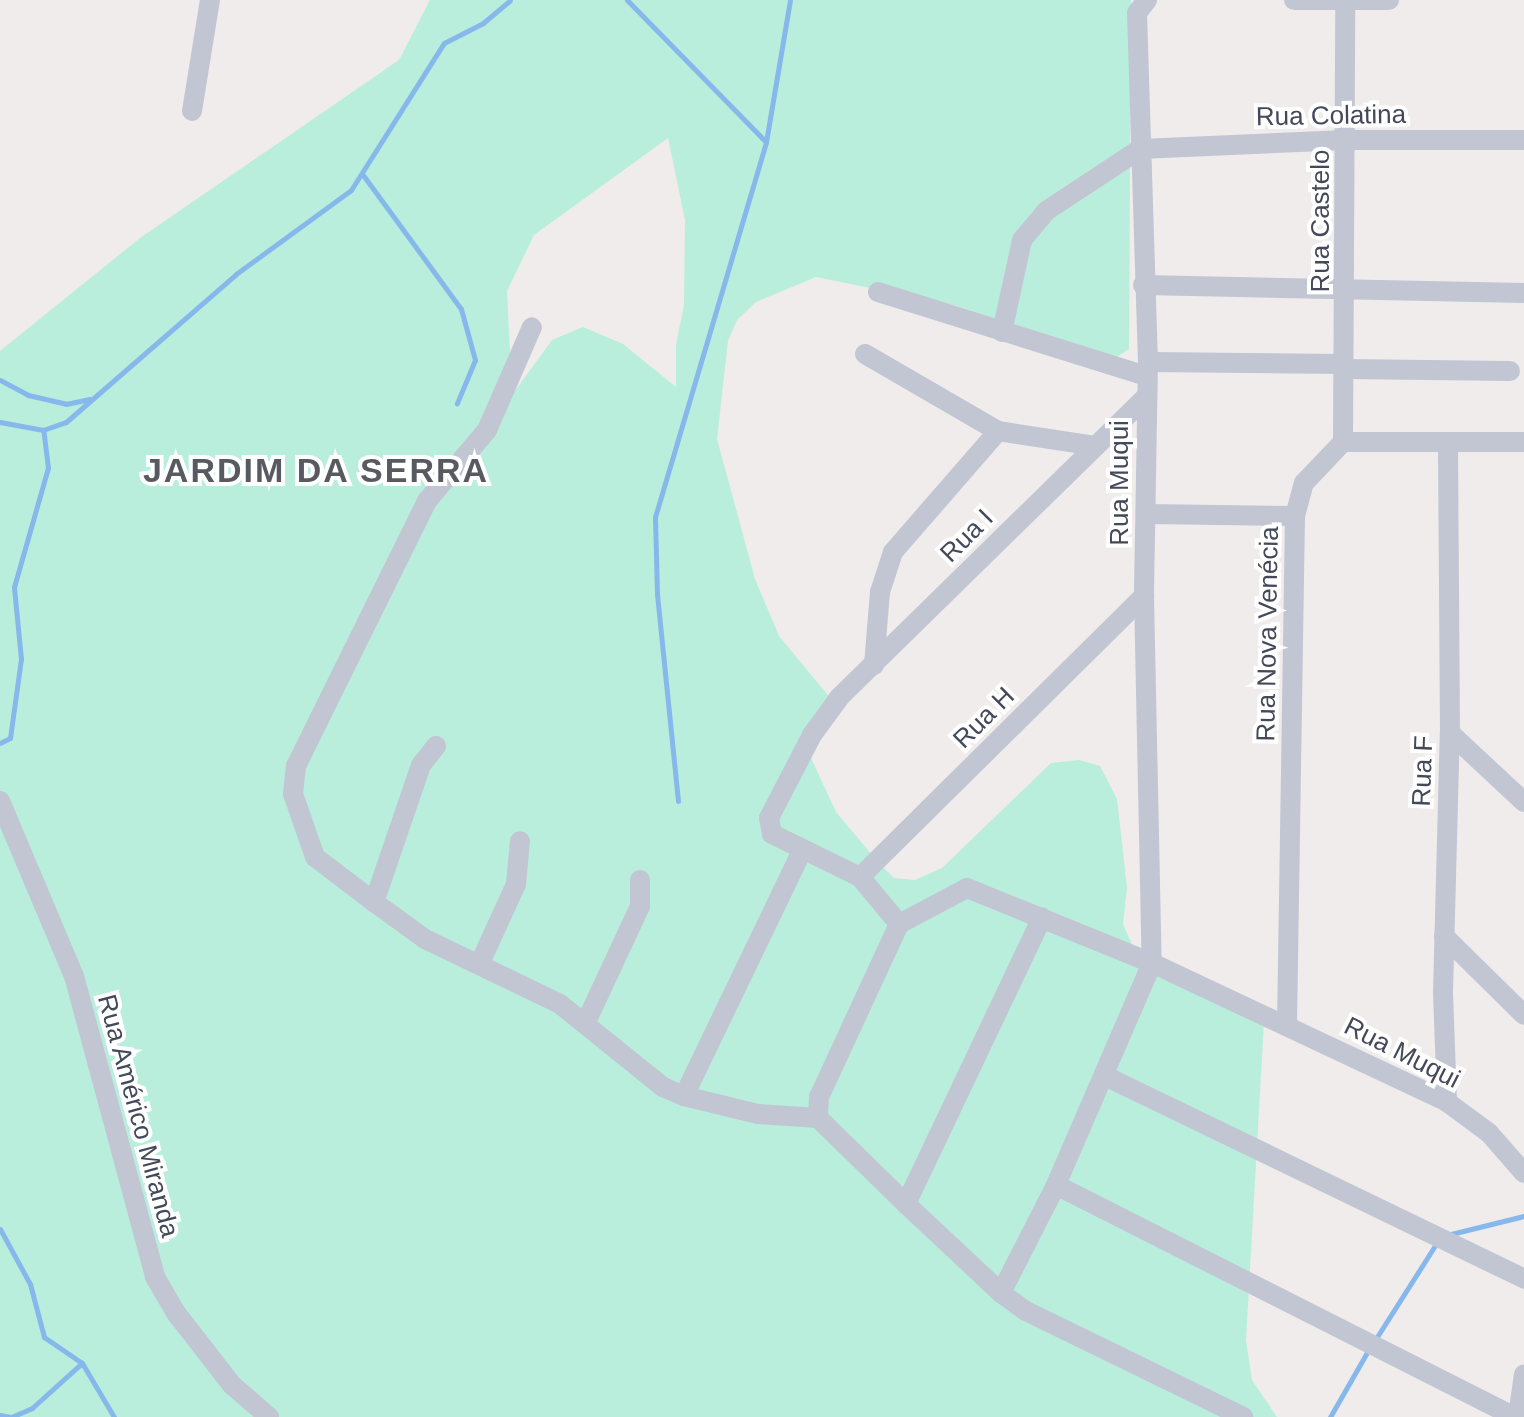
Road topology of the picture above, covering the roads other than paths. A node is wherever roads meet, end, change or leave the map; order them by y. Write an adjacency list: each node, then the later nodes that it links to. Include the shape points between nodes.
1 (210, 0): 6 (street)
2 (1294, 0): 4 (street)
3 (1389, 0): 4 (street)
4 (1345, 1): 7 (street, Rua Castelo)
5 (1144, 2): 9 (street, Rua Muqui)
6 (192, 111)
7 (1347, 140): 8 (street, Rua Colatina); 9 (street, Rua Colatina); 11 (street, Rua Castelo)
8 (1524, 140)
9 (1140, 149): 10 (street, Rua Muqui); 15 (street, via 1046,211 1022,240)
10 (1143, 285): 11 (street); 18 (street, Rua Muqui)
11 (1347, 289): 13 (street); 17 (street, Rua Castelo)
12 (878, 292): 15 (street)
13 (1524, 293)
14 (532, 327): 38 (street, via 487,430 427,501 296,766 293,794 315,857)
15 (1002, 332): 18 (street)
16 (865, 354): 21 (street)
17 (1344, 367): 18 (street); 19 (street); 22 (street, Rua Castelo)
18 (1147, 369): 20 (street, Rua Muqui)
19 (1510, 371)
20 (1145, 398): 25 (street, Rua I); 26 (street, Rua Muqui)
21 (998, 431): 25 (street); 29 (street, via 893,552 880,592)
22 (1343, 442): 23 (street); 27 (street, Rua Nova Venécia, via 1312,470)
23 (1448, 442): 24 (street); 30 (street, Rua F)
24 (1524, 442)
25 (1095, 446): 29 (street, Rua I)
26 (1148, 514): 27 (street); 28 (street, Rua Muqui)
27 (1295, 516): 46 (street, Rua Nova Venécia)
28 (1144, 596): 36 (street, Rua H); 43 (street, Rua Muqui)
29 (874, 665): 35 (street, Rua I, via 826,713 769,818 772,834)
30 (1450, 733): 33 (street); 41 (street, Rua F)
31 (436, 746): 38 (street, via 421,765)
32 (0, 801): 57 (street, Rua Américo Miranda, via 74,976 155,1277 232,1385)
33 (1524, 802)
34 (520, 841): 42 (street, via 516,884)
35 (802, 851): 36 (street, Rua I); 48 (street)
36 (860, 877): 40 (street)
37 (640, 880): 45 (street, via 640,906)
38 (374, 902): 42 (street, via 425,939)
39 (1042, 918): 40 (street, Rua Muqui, via 979,890 956,890); 43 (street, Rua Muqui); 53 (street)
40 (899, 924): 50 (street, via 819,1097)
41 (1444, 936): 44 (street); 49 (street, Rua F)
42 (480, 963): 45 (street)
43 (1152, 963): 46 (street, Rua Muqui); 47 (street)
44 (1524, 1015)
45 (586, 1022): 48 (street, via 663,1087)
46 (1287, 1025): 49 (street, Rua Muqui)
47 (1105, 1076): 52 (street); 54 (street)
48 (684, 1096): 50 (street, via 758,1114)
49 (1447, 1102): 51 (street, Rua Muqui, via 1489,1133)
50 (818, 1118): 53 (street)
51 (1524, 1173)
52 (1056, 1185): 55 (street); 59 (street)
53 (906, 1204): 55 (street)
54 (1524, 1279)
55 (1001, 1293): 58 (street, via 1024,1310)
56 (1524, 1374): 59 (street)
57 (269, 1417)
58 (1243, 1417)
59 (1516, 1417)

